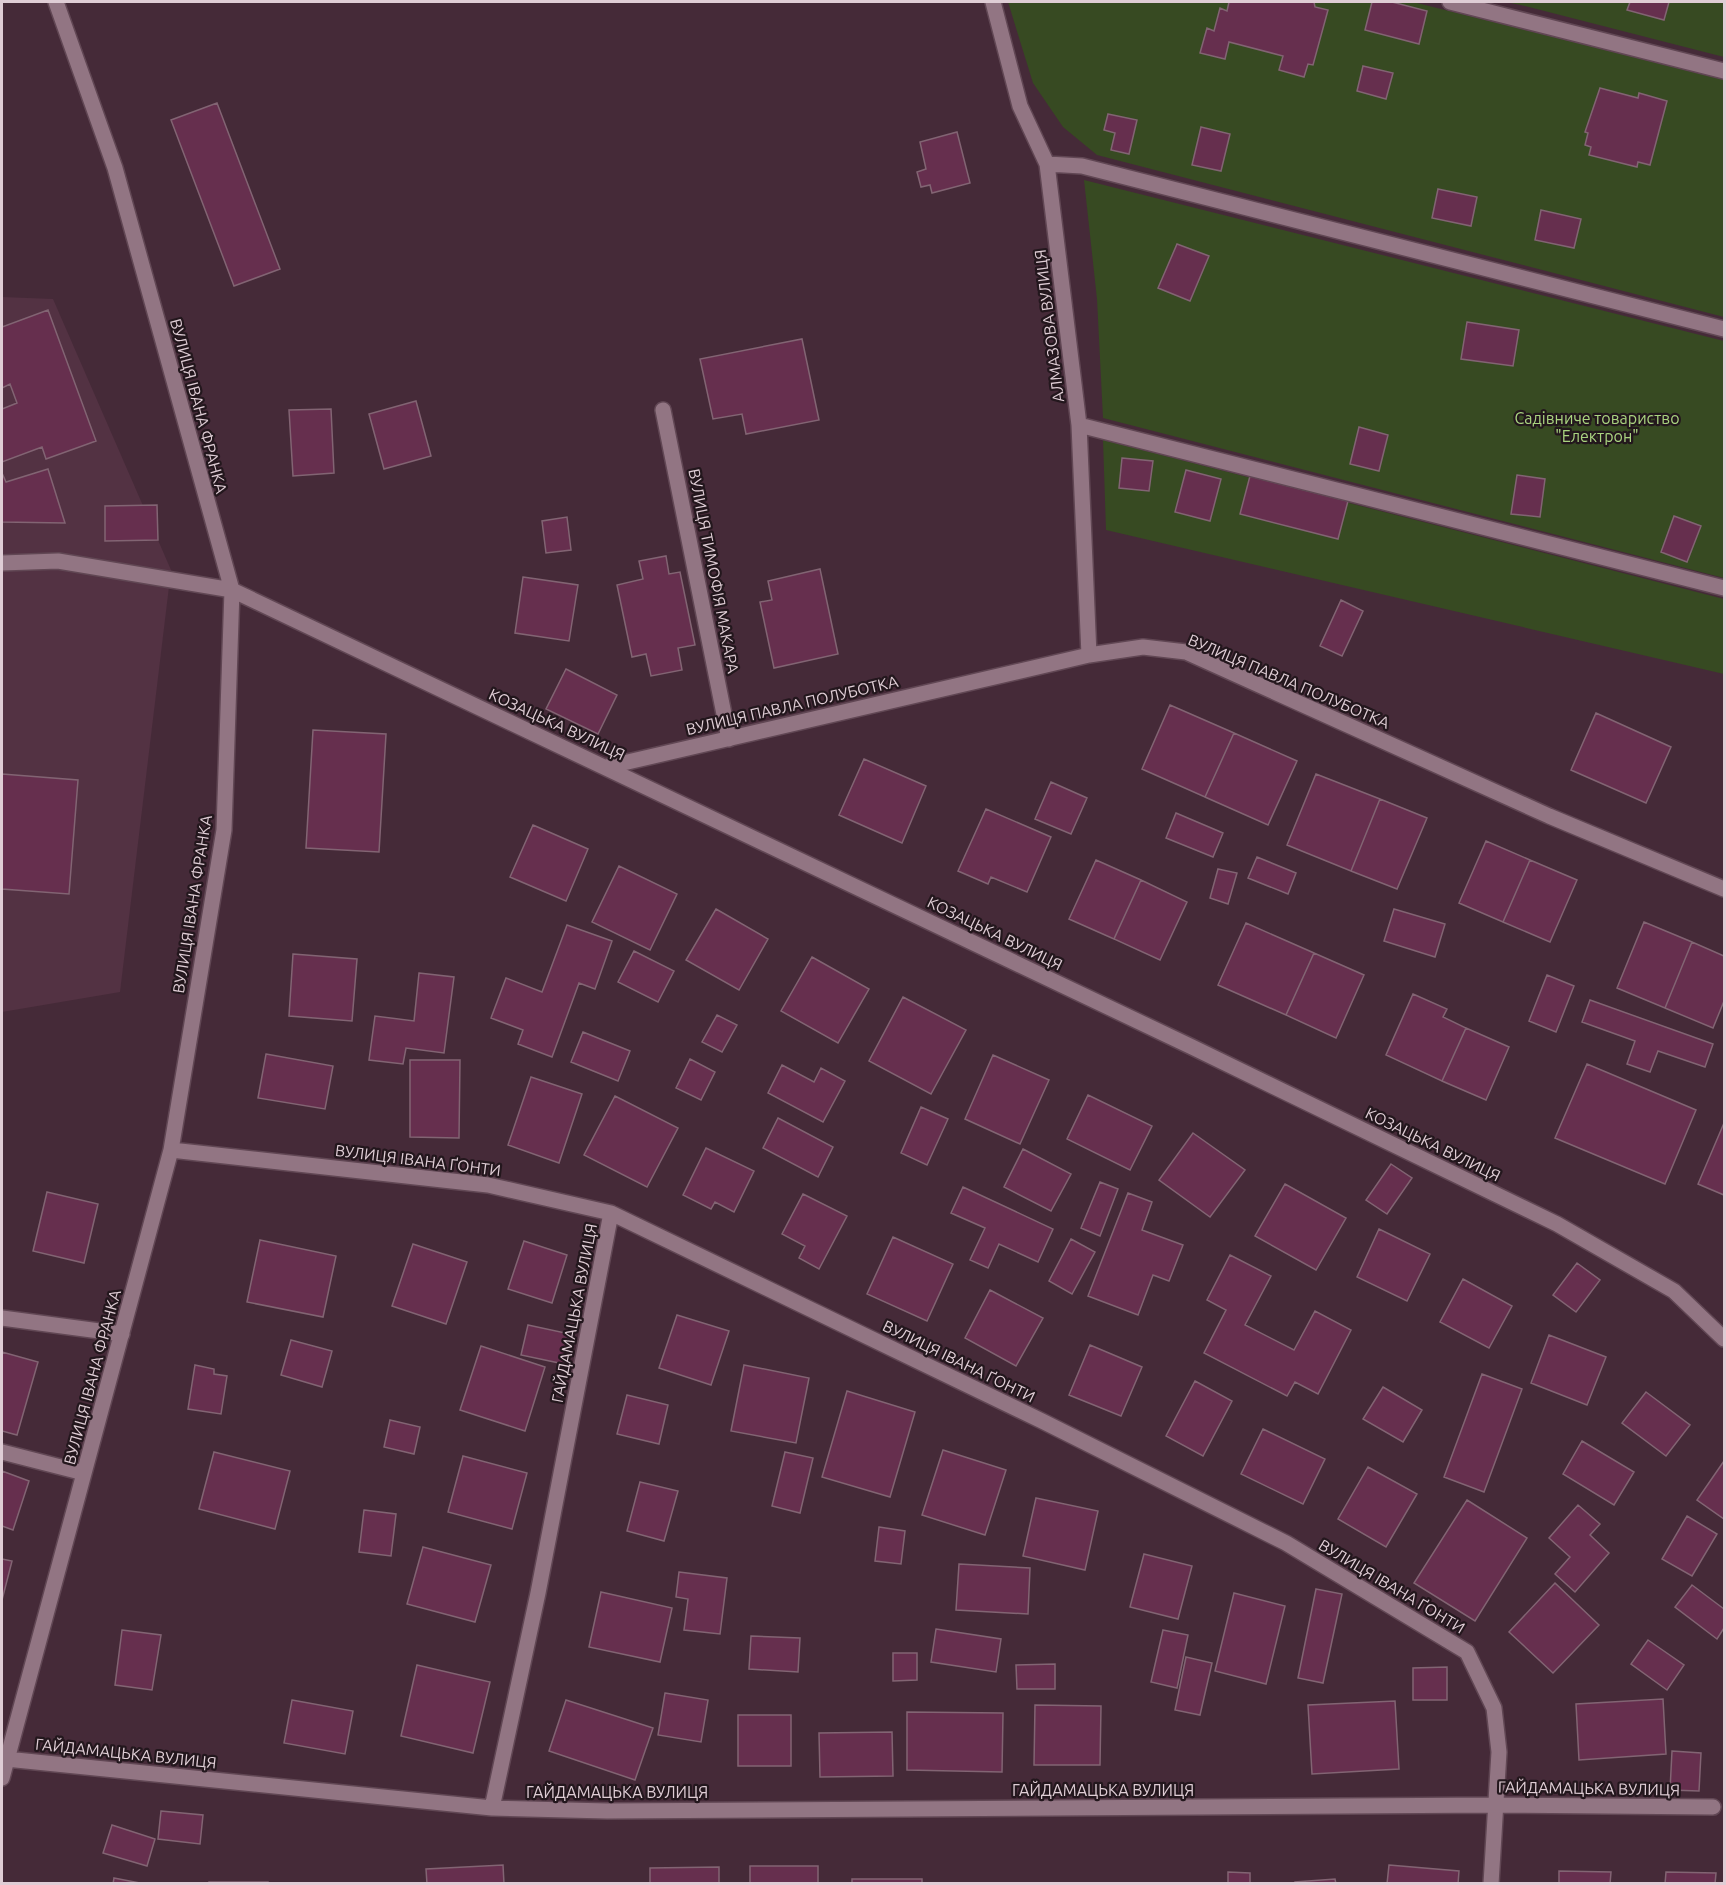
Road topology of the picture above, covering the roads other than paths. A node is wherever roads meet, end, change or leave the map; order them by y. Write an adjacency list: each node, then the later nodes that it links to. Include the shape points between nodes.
1 (56, 2): 11 (street, ВУЛИЦЯ ІВАНА ФРАНКА, via 115,168)
2 (993, 2): 5 (street, АЛМАЗОВА ВУЛИЦЯ, via 1020,106)
3 (1450, 2): 4 (street)
4 (1725, 71)
5 (1047, 164): 6 (street, via 1082,166); 8 (street, АЛМАЗОВА ВУЛИЦЯ)
6 (1725, 329)
7 (663, 410): 13 (street, ВУЛИЦЯ ТИМОФІЯ МАКАРА)
8 (1079, 425): 10 (street); 12 (street, АЛМАЗОВА ВУЛИЦЯ)
9 (2, 563): 11 (street, КОЗАЦЬКА ВУЛИЦЯ, via 58,561)
10 (1725, 588)
11 (232, 590): 14 (street, КОЗАЦЬКА ВУЛИЦЯ); 16 (street, ВУЛИЦЯ ІВАНА ФРАНКА, via 224,830)
12 (1089, 655): 13 (street, ВУЛИЦЯ ПАВЛА ПОЛУБОТКА); 15 (street, ВУЛИЦЯ ПАВЛА ПОЛУБОТКА, via 1143,647 1186,652 1549,816)
13 (729, 739): 14 (street, ВУЛИЦЯ ПАВЛА ПОЛУБОТКА)
14 (606, 767): 20 (street, КОЗАЦЬКА ВУЛИЦЯ, via 1557,1224 1674,1291)
15 (1725, 889)
16 (171, 1150): 17 (street, ВУЛИЦЯ ІВАНА ҐОНТИ, via 488,1185); 19 (street, ВУЛИЦЯ ІВАНА ФРАНКА)
17 (611, 1213): 25 (street, ВУЛИЦЯ ІВАНА ҐОНТИ, via 1286,1543 1467,1652 1494,1708 1499,1752); 26 (street, ГАЙДАМАЦЬКА ВУЛИЦЯ)
18 (2, 1318): 19 (street)
19 (122, 1334): 22 (street, ВУЛИЦЯ ІВАНА ФРАНКА)
20 (1725, 1339)
21 (2, 1452): 22 (street)
22 (84, 1473): 23 (street, ВУЛИЦЯ ІВАНА ФРАНКА)
23 (6, 1759): 24 (street, ВУЛИЦЯ ІВАНА ФРАНКА); 26 (street, ГАЙДАМАЦЬКА ВУЛИЦЯ)
24 (2, 1778)
25 (1494, 1805): 26 (street, ГАЙДАМАЦЬКА ВУЛИЦЯ, via 619,1811); 27 (street, ГАЙДАМАЦЬКА ВУЛИЦЯ); 28 (street, ВУЛИЦЯ ІВАНА ҐОНТИ)
26 (492, 1808)
27 (1713, 1808)
28 (1491, 1884)

